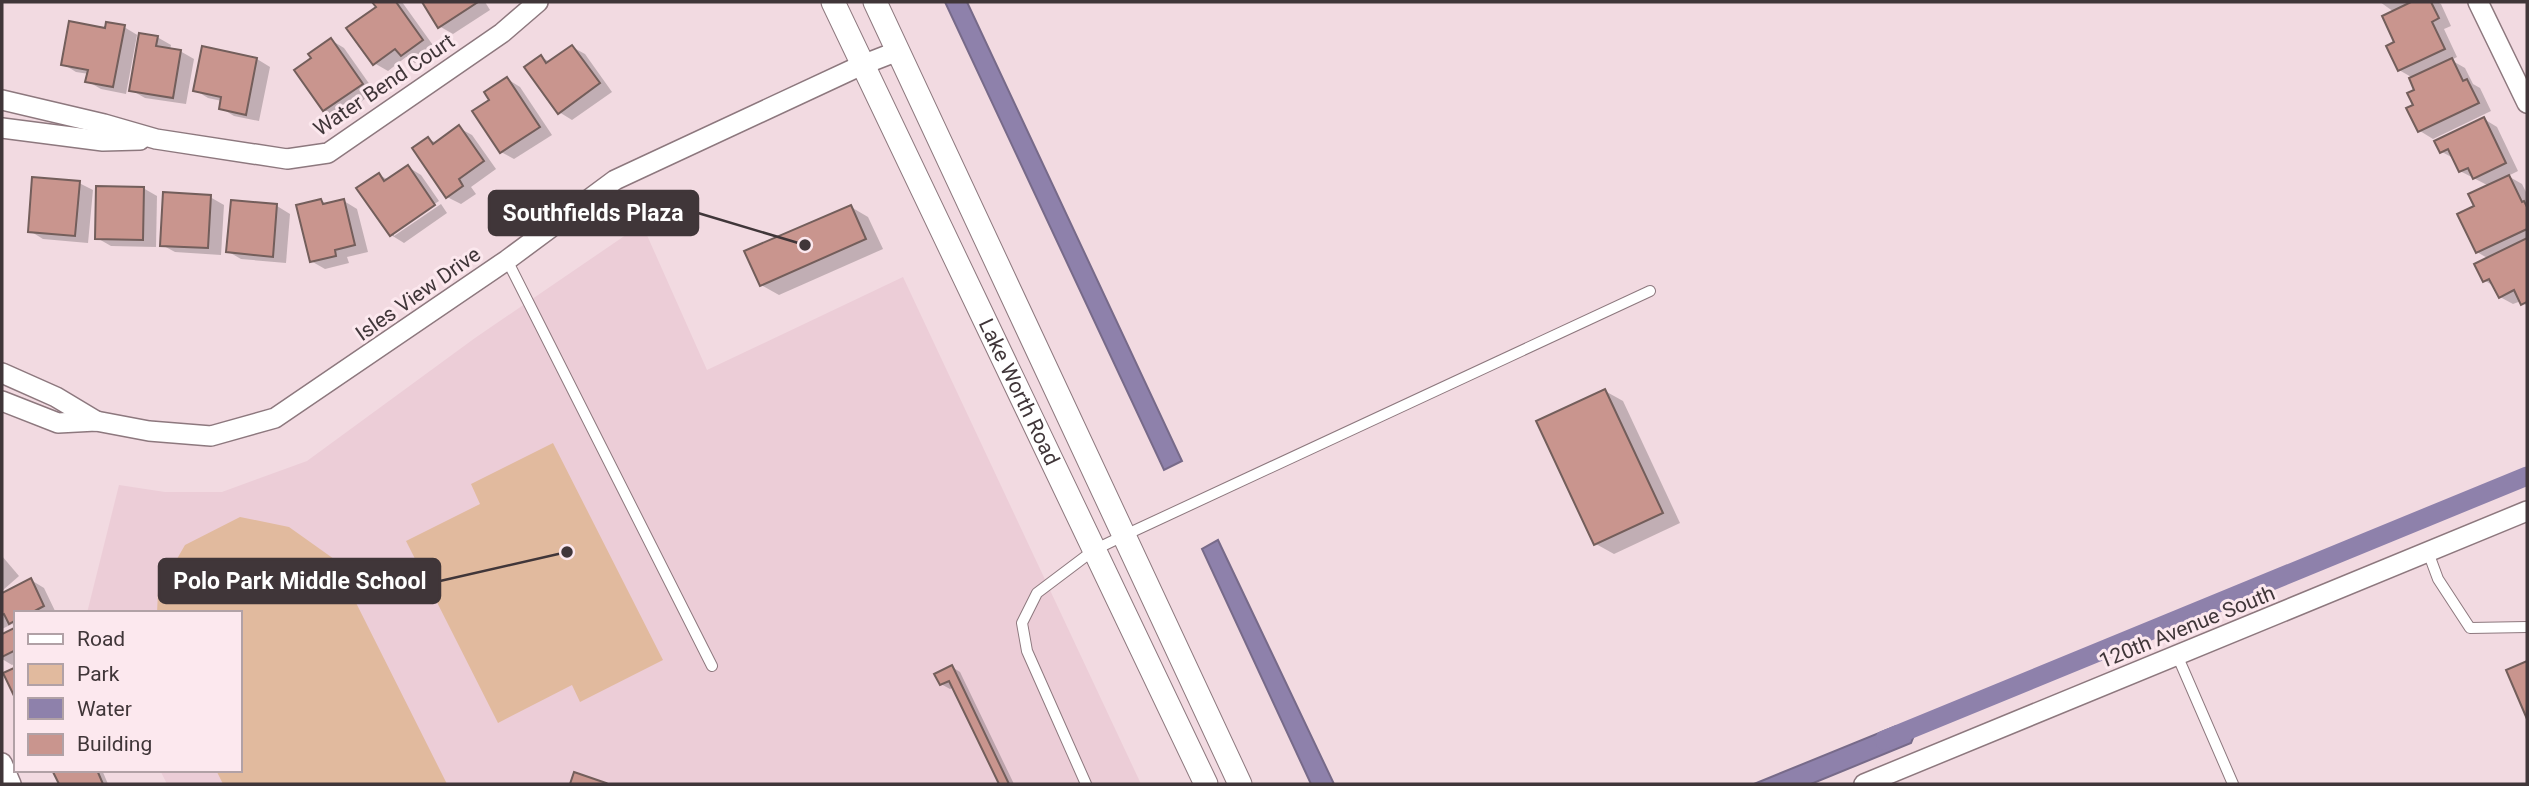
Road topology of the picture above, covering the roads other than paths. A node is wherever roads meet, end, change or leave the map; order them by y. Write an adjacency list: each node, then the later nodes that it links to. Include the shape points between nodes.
1 (538, 2): 10 (street, Water Bend Court, via 502,33 328,153 287,159)
2 (833, 2): 6 (street, Lake Worth Road)
3 (875, 2): 5 (street, Lake Worth Road)
4 (2478, 2): 8 (street)
5 (898, 51): 6 (street, Isles View Drive); 17 (street, Lake Worth Road)
6 (862, 65): 11 (street, Isles View Drive, via 615,180); 18 (street, Lake Worth Road)
7 (2, 100): 10 (street, Water Bend Court)
8 (2527, 103)
9 (2, 128): 10 (street, Water Bend Court, via 103,141)
10 (156, 139)
11 (507, 260): 15 (street, Isles View Drive, via 275,418 211,436); 22 (lane)
12 (1650, 291): 17 (lane)
13 (2, 373): 15 (street, Isles View Drive)
14 (2, 401): 15 (street, Isles View Drive, via 58,423)
15 (96, 421)
16 (2527, 511): 19 (street, 120th Avenue South)
17 (1123, 536): 18 (lane); 27 (street, Lake Worth Road)
18 (1094, 550): 25 (lane, via 1037,593 1022,622 1027,651); 26 (street, Lake Worth Road)
19 (2428, 552): 20 (lane, via 2438,579 2470,628); 21 (street, 120th Avenue South)
20 (2527, 626)
21 (2177, 656): 28 (street, 120th Avenue South); 29 (lane)
22 (712, 666)
23 (2, 763): 24 (street)
24 (12, 784)
25 (1086, 784)
26 (1206, 784)
27 (1240, 784)
28 (1864, 784)
29 (2233, 784)

